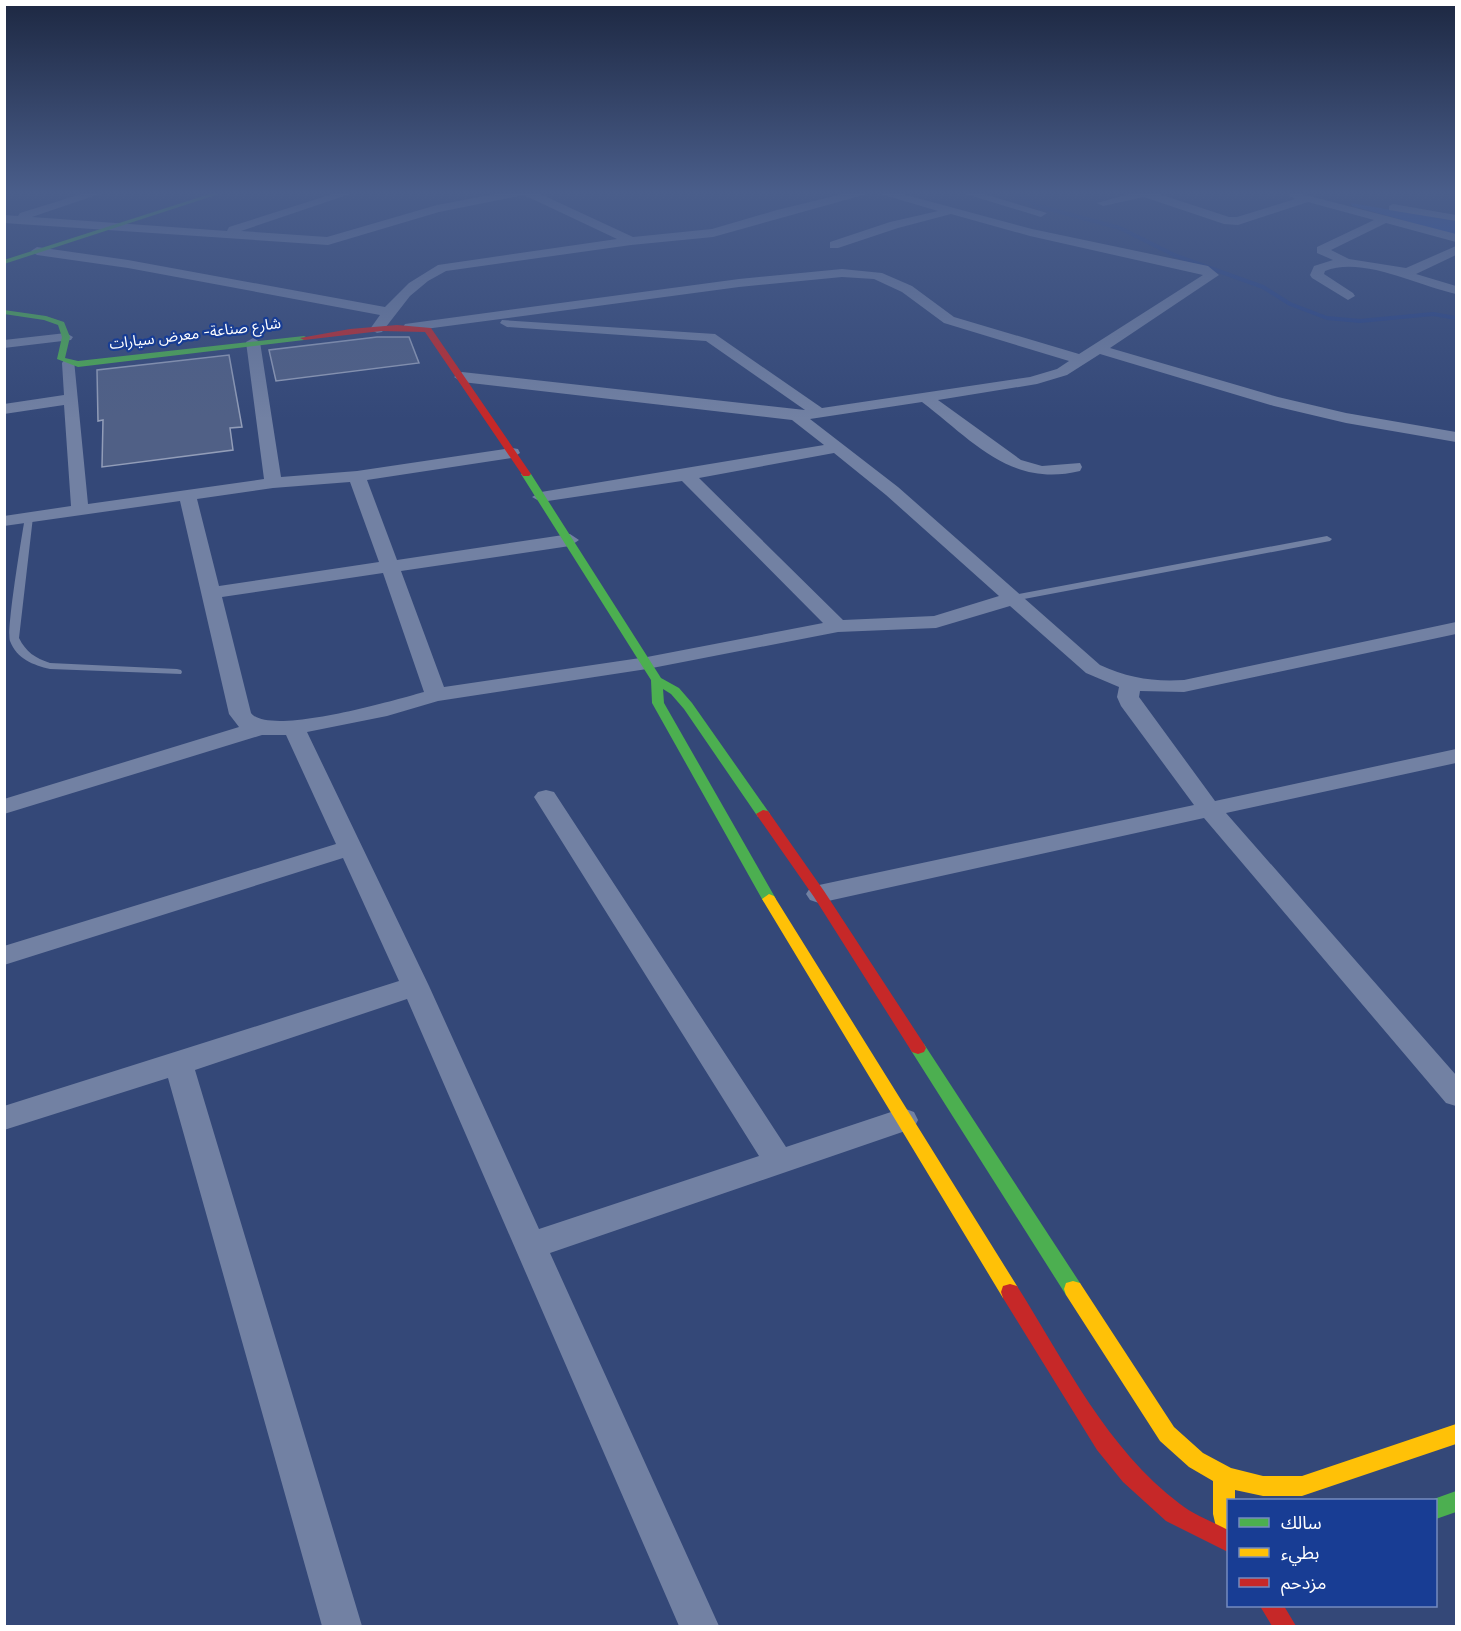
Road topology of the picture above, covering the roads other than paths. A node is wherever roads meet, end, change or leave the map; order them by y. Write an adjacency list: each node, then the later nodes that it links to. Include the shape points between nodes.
1 (145, 267): 11 (street)
2 (443, 267): 11 (street, via 414,285)
3 (1194, 267): 18 (street, via 1212,275)
4 (1322, 267): 9 (street, via 1317,275)
5 (1373, 267): 7 (street)
6 (1419, 267): 7 (street)
7 (1394, 271): 8 (street)
8 (1456, 290)
9 (1348, 296)
10 (4, 312): 15 (main road, via 57,321 64,326)
11 (388, 312): 14 (street)
12 (463, 319): 13 (street); 19 (street, via 739,283 863,274 908,289 949,320); 25 (street, via 710,337)
13 (410, 327): 14 (main road, شارع صناعة- معرض سيارات); 21 (main road, شارع صناعة- معرض سيارات, via 428,330)
14 (377, 329): 16 (main road, شارع صناعة- معرض سيارات)
15 (66, 337): 17 (street); 20 (main road, via 61,359)
16 (253, 342): 20 (main road, شارع صناعة- معرض سيارات); 33 (street)
17 (4, 344)
18 (1099, 349): 19 (street); 27 (street, via 1274,401)
19 (1082, 360): 22 (street, via 1062,372 1032,381)
20 (69, 363): 23 (street)
21 (462, 377): 26 (street); 29 (main road)
22 (925, 397): 25 (street); 30 (street, via 1015,464 1042,471)
23 (71, 399): 24 (street); 36 (street)
24 (4, 409)
25 (818, 412): 26 (street)
26 (797, 416): 28 (street)
27 (1456, 437)
28 (837, 448): 32 (street); 43 (street)
29 (512, 453): 31 (street); 35 (main road)
30 (1074, 467)
31 (357, 476): 33 (street); 41 (street)
32 (686, 476): 35 (street); 44 (street)
33 (273, 483): 34 (street)
34 (188, 496): 36 (street); 42 (street)
35 (541, 497): 40 (main road)
36 (80, 510): 37 (street)
37 (29, 517): 38 (street); 47 (lane, via 14,638 21,653 31,661 50,666)
38 (4, 520)
39 (1327, 538): 43 (lane)
40 (570, 540): 41 (street); 46 (main road)
41 (391, 566): 42 (street); 49 (street)
42 (210, 593): 50 (street, via 240,714 247,723)
43 (1014, 598): 44 (street, via 936,622); 48 (street, via 1093,669)
44 (838, 626): 46 (street)
45 (1456, 628): 48 (street, via 1184,686)
46 (652, 671): 49 (street); 57 (main road, via 688,706); 63 (main road, via 662,711)
47 (177, 672)
48 (1130, 684): 55 (street, via 1128,697 1132,706)
49 (436, 695): 51 (street, via 377,712)
50 (260, 728): 51 (street); 54 (street)
51 (294, 728): 56 (street)
52 (1456, 756): 55 (street)
53 (546, 797): 64 (street)
54 (4, 807)
55 (1210, 810): 57 (street); 61 (street)
56 (349, 848): 58 (street); 59 (street)
57 (819, 894): 67 (main road, via 1155,1418 1184,1452)
58 (4, 956)
59 (415, 986): 60 (street); 65 (street)
60 (179, 1064): 62 (street); 73 (street)
61 (1456, 1095)
62 (4, 1118)
63 (903, 1120): 64 (street); 71 (main road, via 1119,1465 1176,1516)
64 (779, 1162): 65 (street)
65 (530, 1246): 74 (street)
66 (1456, 1434): 67 (main road, via 1302,1486 1258,1488)
67 (1224, 1477): 70 (main road)
68 (1456, 1502): 69 (main road)
69 (1437, 1509)
70 (1227, 1530)
71 (1227, 1541)
72 (1272, 1607): 75 (main road)
73 (342, 1626)
74 (699, 1626)
75 (1285, 1626)

